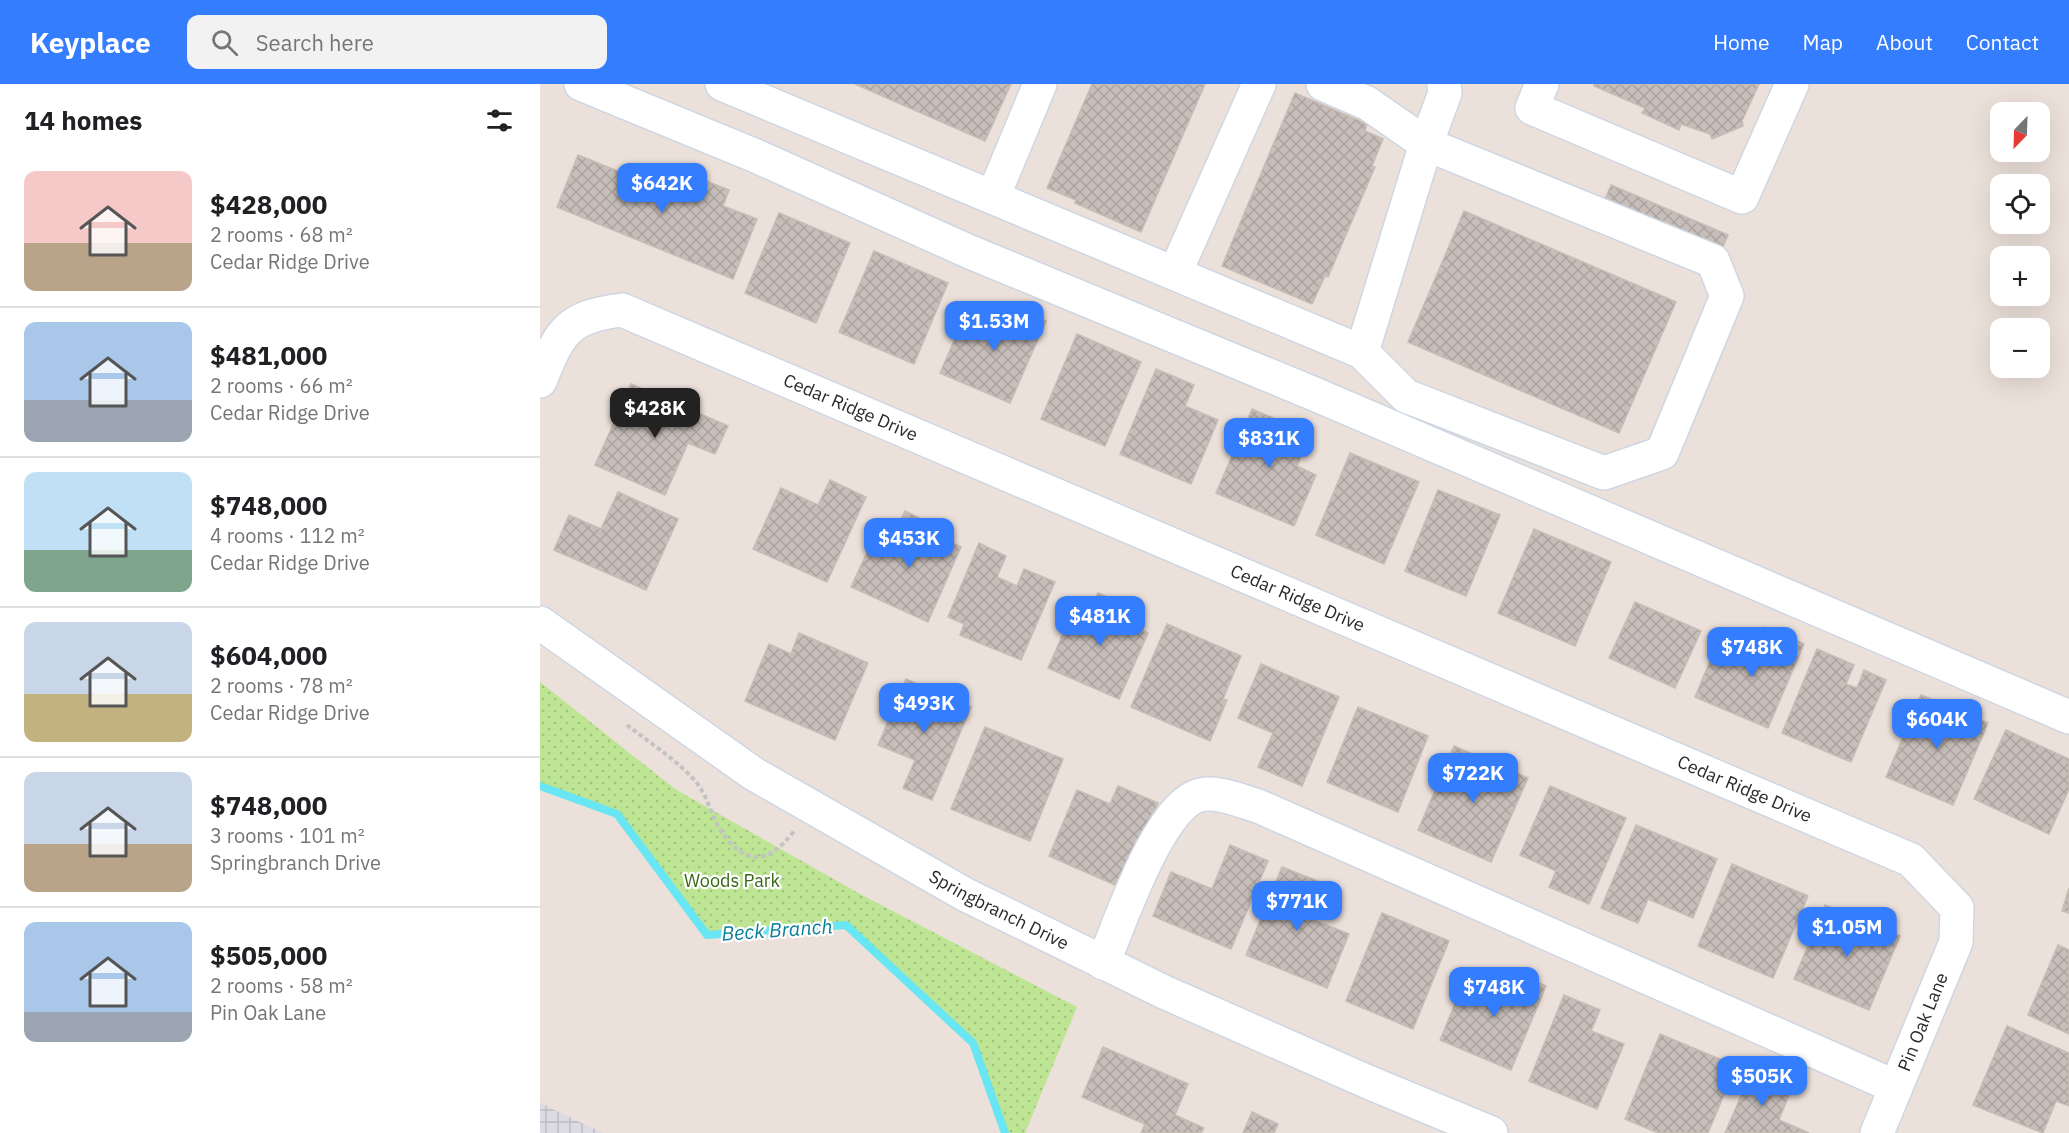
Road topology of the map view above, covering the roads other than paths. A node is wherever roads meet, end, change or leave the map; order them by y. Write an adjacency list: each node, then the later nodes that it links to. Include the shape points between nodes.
1 (581, 84): 15 (street)
2 (722, 84): 10 (street)
3 (1040, 84): 10 (street)
4 (1259, 84): 11 (street)
5 (1323, 84): 9 (street, via 1367,103)
6 (1444, 84): 9 (street, via 1445,93)
7 (1542, 84): 8 (street, via 1532,108 1742,197)
8 (1792, 84)
9 (1426, 144): 12 (street); 12 (street, via 1713,261 1727,296 1662,453 1604,473 1406,396)
10 (993, 197): 11 (street)
11 (1174, 273): 12 (street)
12 (1362, 352)
13 (540, 381): 16 (street, Cedar Ridge Drive, via 557,340 572,325 595,313 622,310 1911,860)
14 (540, 623): 17 (street, Springbranch Drive, via 754,774 966,895)
15 (2069, 717)
16 (1957, 908): 18 (street, Pin Oak Lane, via 1956,942)
17 (1103, 963): 18 (street, via 1163,826 1180,805 1200,795 1225,796 1269,811); 19 (street, Springbranch Drive, via 1368,1083)
18 (1896, 1087): 20 (street, Pin Oak Lane)
19 (1491, 1133)
20 (1877, 1133)

